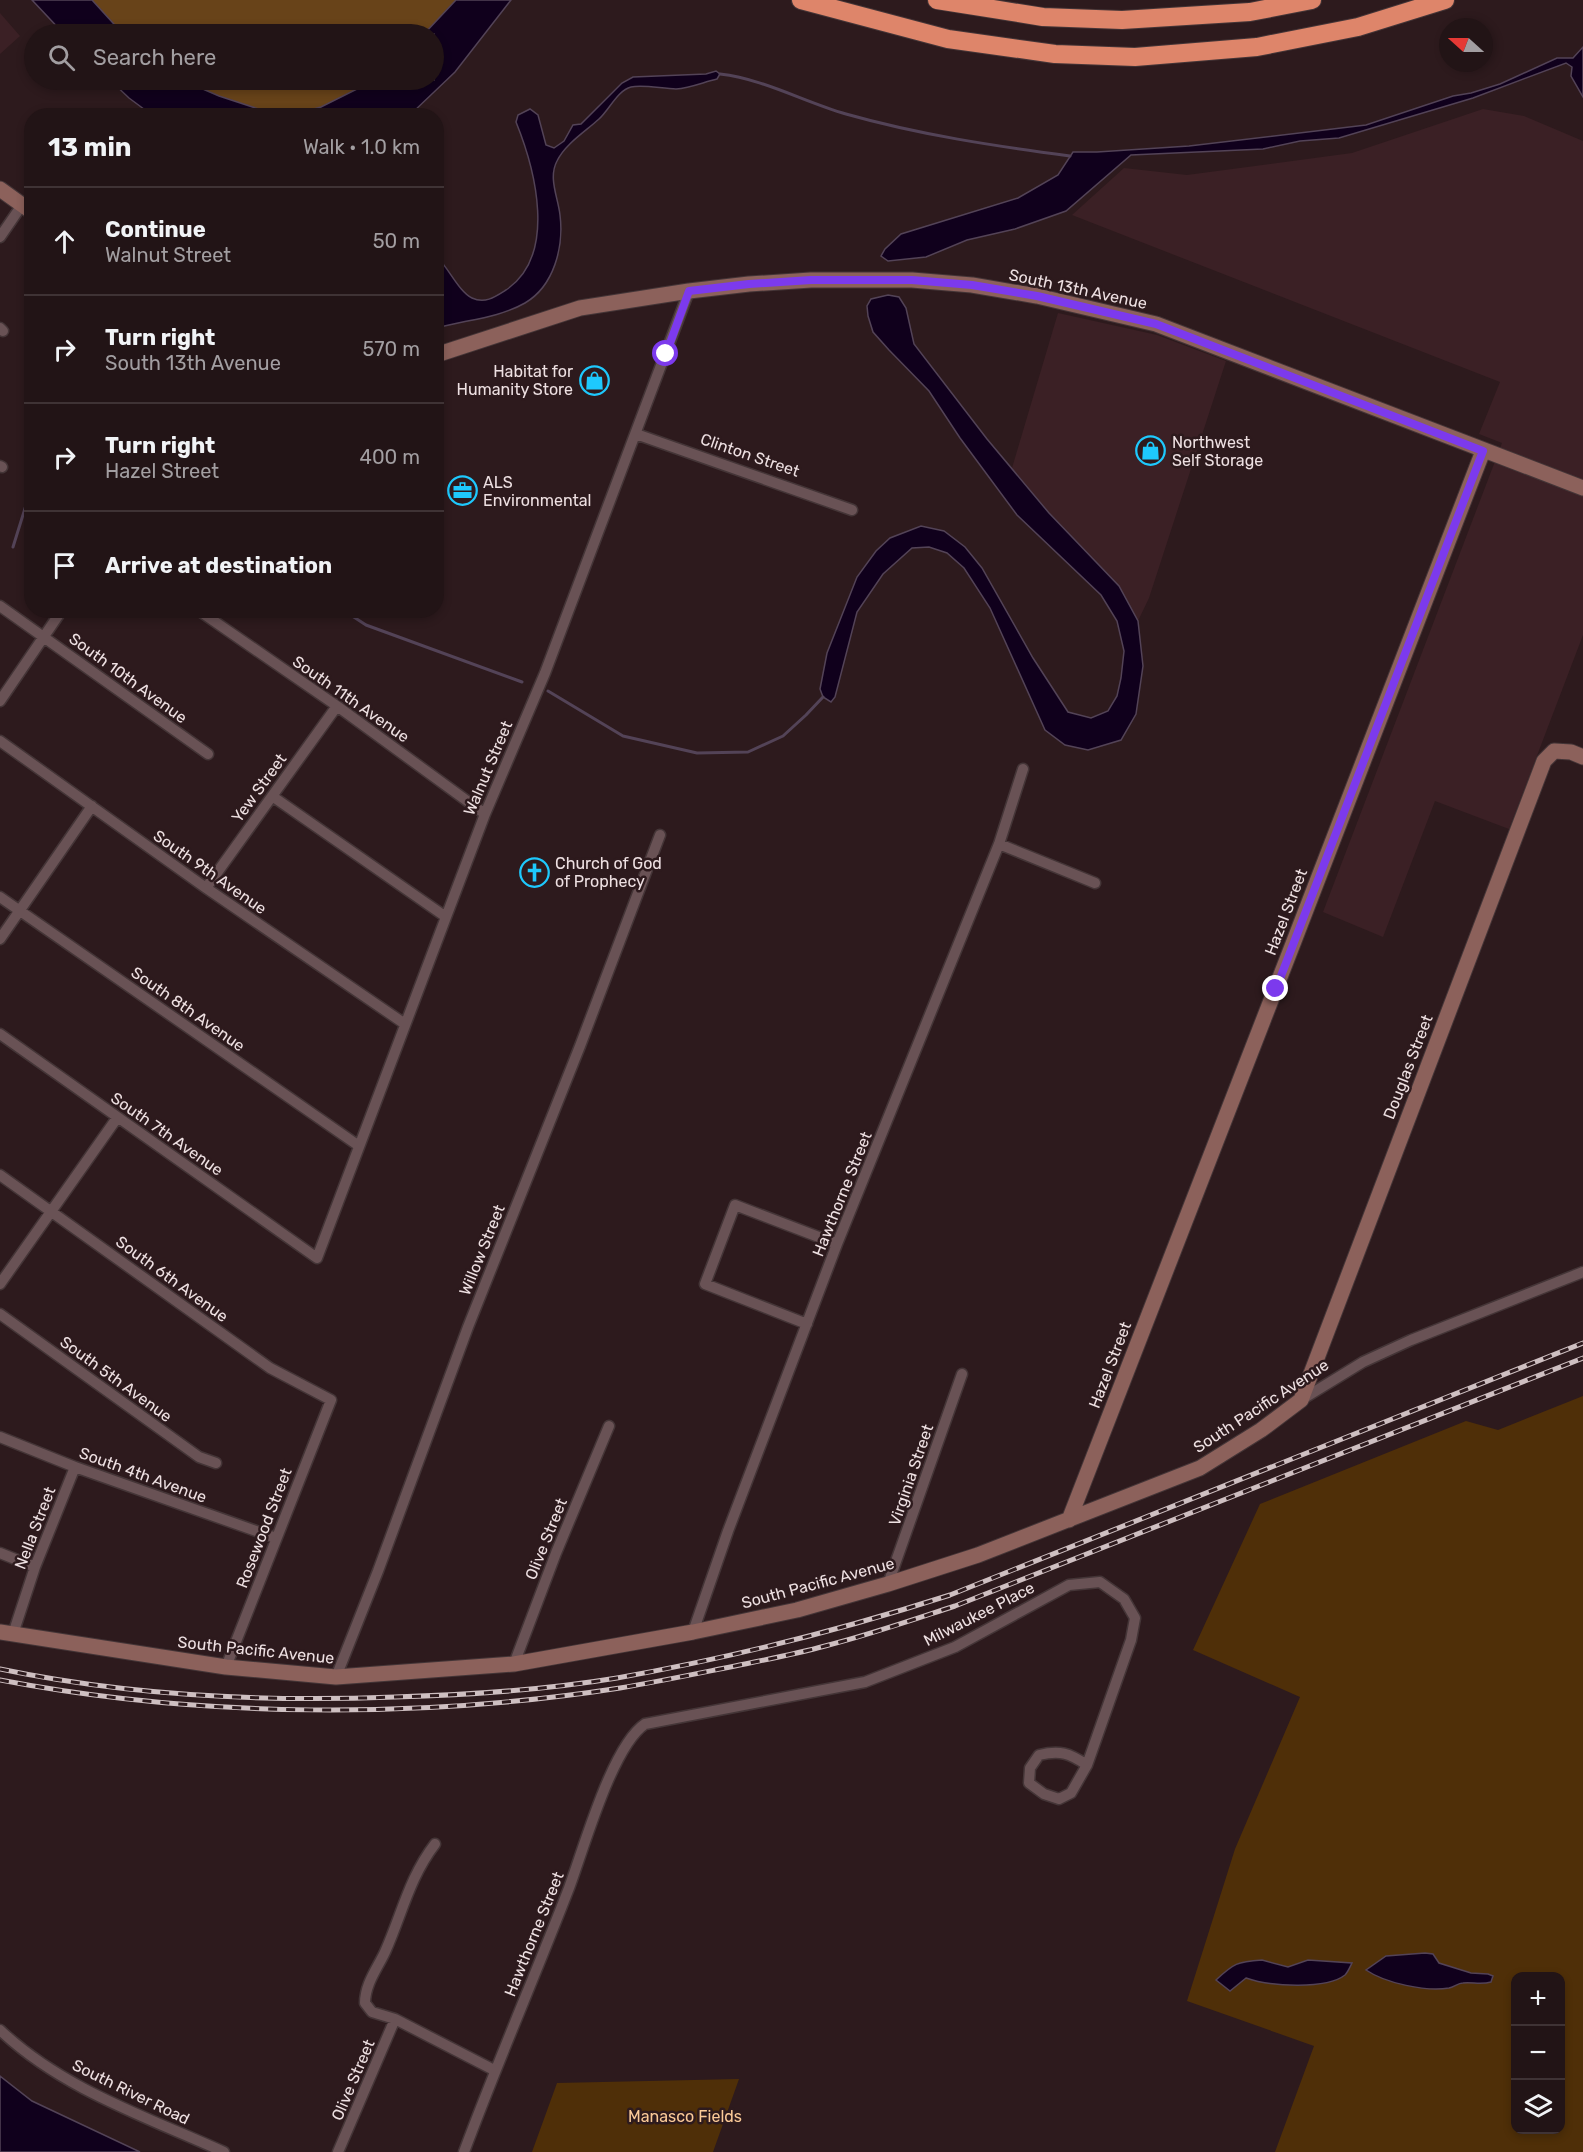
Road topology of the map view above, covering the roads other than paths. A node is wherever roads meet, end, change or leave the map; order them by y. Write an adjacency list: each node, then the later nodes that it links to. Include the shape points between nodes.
1 (801, 0): 4 (highway, via 948,39 1056,54 1135,57 1257,47 1358,27)
2 (937, 0): 3 (highway, via 1043,17 1122,20 1250,12)
3 (1312, 0)
4 (1445, 0)
5 (0, 189): 6 (street)
6 (24, 206)
7 (24, 211): 8 (street)
8 (0, 237)
9 (689, 291): 10 (street, South 13th Avenue, via 580,308); 11 (street, Walnut Street); 12 (street, South 13th Avenue, via 811,280 912,280 1037,296 1156,324)
10 (444, 352)
11 (636, 434): 14 (street, Clinton Street); 27 (street, Walnut Street, via 545,673)
12 (1483, 451): 13 (street, South 13th Avenue); 55 (street, Hazel Street)
13 (1583, 488)
14 (852, 510)
15 (0, 606): 18 (street, South 10th Avenue)
16 (56, 618): 18 (street)
17 (210, 618): 20 (street, South 11th Avenue)
18 (43, 636): 19 (street); 22 (street, South 10th Avenue)
19 (0, 701)
20 (337, 706): 25 (street, Yew Street); 27 (street, South 11th Avenue)
21 (0, 741): 26 (street, South 9th Avenue)
22 (208, 754)
23 (1583, 757): 50 (street, Douglas Street, via 1554,751 1544,761)
24 (1023, 769): 29 (street, Hawthorne Street)
25 (272, 796): 31 (street, Yew Street); 34 (street)
26 (92, 806): 31 (street, South 9th Avenue); 33 (street)
27 (485, 814): 34 (street, Walnut Street)
28 (660, 835): 64 (street, Willow Street)
29 (999, 844): 30 (street); 42 (street, Hawthorne Street)
30 (1095, 883)
31 (206, 888): 36 (street, South 9th Avenue)
32 (0, 897): 33 (street, South 8th Avenue)
33 (20, 911): 35 (street); 39 (street, South 8th Avenue)
34 (446, 917): 36 (street, Walnut Street)
35 (0, 939)
36 (405, 1024): 39 (street, Walnut Street)
37 (0, 1034): 38 (street, South 7th Avenue)
38 (117, 1118): 41 (street); 43 (street, South 7th Avenue)
39 (359, 1146): 43 (street, Walnut Street)
40 (0, 1175): 41 (street, South 6th Avenue)
41 (52, 1211): 45 (street); 49 (street, South 6th Avenue, via 270,1368)
42 (837, 1244): 47 (street, Hawthorne Street); 47 (street, via 735,1205 705,1284)
43 (317, 1258)
44 (1583, 1272): 50 (street, South Pacific Avenue, via 1411,1340 1363,1362)
45 (0, 1284)
46 (0, 1314): 53 (street, South 5th Avenue, via 199,1457)
47 (807, 1324): 60 (street, Hawthorne Street)
48 (962, 1374): 59 (street, Virginia Street)
49 (331, 1400): 56 (street, Rosewood Street)
50 (1301, 1400): 55 (street, South Pacific Avenue, via 1261,1431 1200,1468)
51 (609, 1426): 62 (street, Olive Street)
52 (0, 1437): 54 (street, South 4th Avenue)
53 (216, 1463)
54 (75, 1467): 56 (street, South 4th Avenue); 58 (street, Nella Street)
55 (1069, 1520): 59 (street, South Pacific Avenue)
56 (276, 1538): 63 (street, Rosewood Street)
57 (0, 1553): 58 (street)
58 (35, 1567): 61 (street, Nella Street)
59 (888, 1584): 60 (street, South Pacific Avenue, via 797,1610)
60 (693, 1632): 62 (street, South Pacific Avenue)
61 (7, 1633): 63 (street, South Pacific Avenue)
62 (514, 1664): 64 (street, South Pacific Avenue)
63 (226, 1667): 64 (street, South Pacific Avenue)
64 (336, 1677)
65 (637, 1730): 66 (street, Milwaukee Place, via 654,1721 864,1682 955,1647 1069,1584 1100,1582 1124,1599 1135,1618 1131,1640); 70 (street, Hawthorne Street, via 623,1749 606,1787 569,1889)
66 (1087, 1765): 66 (street, via 1071,1793 1059,1799 1029,1783 1030,1768 1039,1755 1053,1751 1071,1755)
67 (435, 1844): 68 (street, via 408,1889 386,1951 365,1992 365,2003 372,2012)
68 (395, 2019): 70 (street); 72 (street, Olive Street)
69 (0, 2030): 71 (street, South River Road, via 75,2085)
70 (494, 2070): 73 (street, Hawthorne Street)
71 (224, 2152)
72 (338, 2152)
73 (464, 2152)

